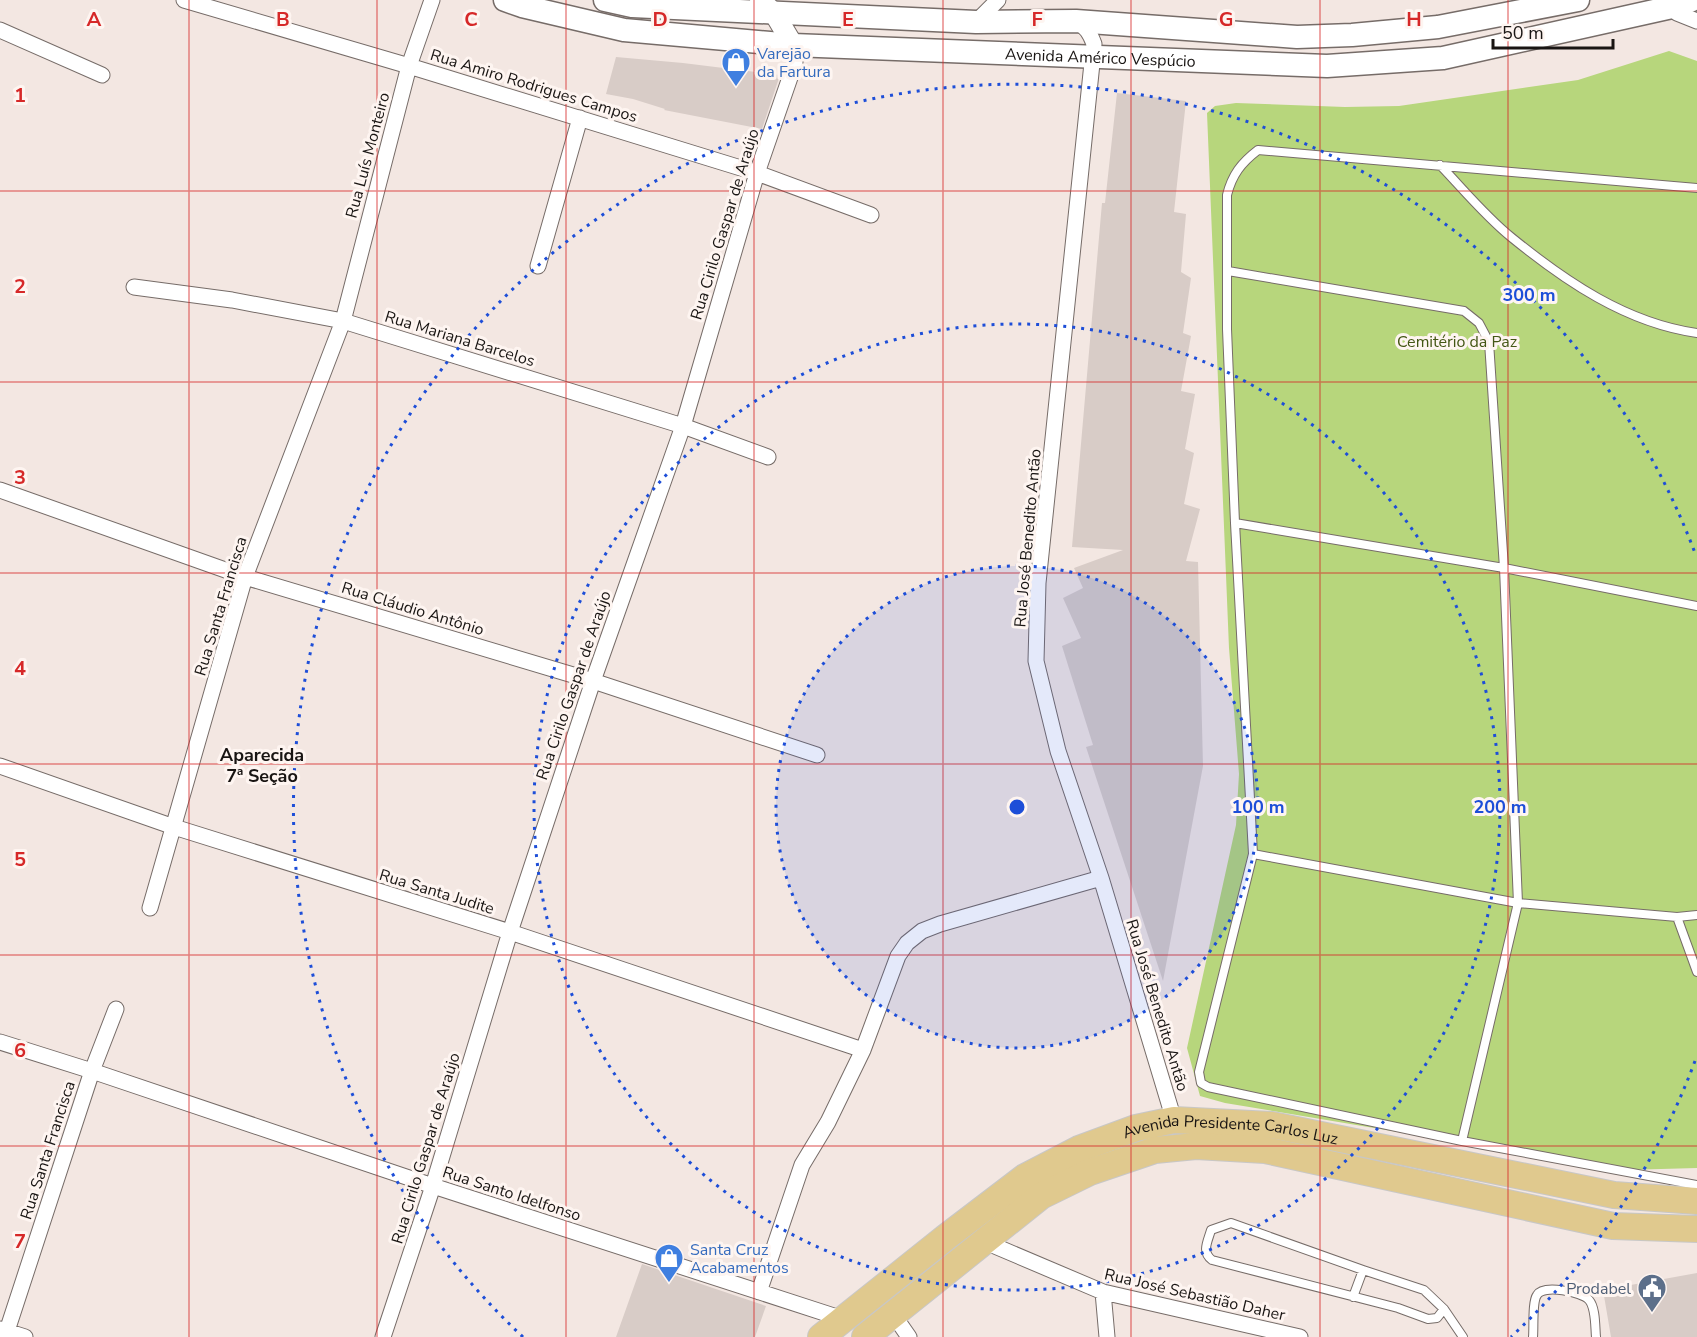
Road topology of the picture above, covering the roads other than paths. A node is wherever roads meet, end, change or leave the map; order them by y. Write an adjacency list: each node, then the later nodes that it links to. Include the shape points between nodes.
1 (184, 0): 15 (street, Rua Amiro Rodrigues Campos)
2 (432, 0): 15 (street, Rua Luís Monteiro)
3 (505, 0): 13 (main road, Avenida Américo Vespúcio, via 624,30)
4 (605, 0): 7 (main road, Avenida Américo Vespúcio, via 632,6)
5 (998, 0): 11 (street)
6 (1578, 0): 9 (main road, Avenida Américo Vespúcio, via 1438,27 1352,35 1297,37)
7 (770, 4): 11 (main road, Avenida Américo Vespúcio); 13 (street)
8 (1682, 4): 10 (street, via 1677,13); 14 (main road, Avenida Américo Vespúcio, via 1443,58 1328,66)
9 (1076, 21): 11 (main road, Avenida Américo Vespúcio); 14 (street, Rua José Benedito Antão, via 1091,35)
10 (1697, 21)
11 (976, 22)
12 (0, 30): 16 (street)
13 (793, 45): 14 (main road, Avenida Américo Vespúcio); 19 (street, Rua Cirilo Gaspar de Araújo, via 795,63)
14 (1092, 56): 39 (street, Rua José Benedito Antão, via 1038,583 1036,661 1058,751)
15 (409, 66): 17 (street, Rua Amiro Rodrigues Campos); 25 (street, Rua Luís Monteiro)
16 (102, 75)
17 (580, 118): 19 (street, Rua Amiro Rodrigues Campos); 22 (street)
18 (1440, 165): 20 (lane); 23 (lane, via 1258,150 1231,178 1227,195); 26 (lane, via 1510,236 1575,285 1645,320)
19 (757, 172): 21 (street, Rua Amiro Rodrigues Campos); 27 (street, Rua Cirilo Gaspar de Araújo)
20 (1697, 188)
21 (871, 215)
22 (538, 266)
23 (1228, 271): 30 (lane); 31 (lane, via 1464,311 1479,323 1489,342)
24 (134, 286): 25 (street, Rua Mariana Barcelos)
25 (343, 321): 27 (street, Rua Mariana Barcelos); 32 (street, Rua Santa Francisca)
26 (1697, 333)
27 (683, 426): 28 (street, Rua Mariana Barcelos); 34 (street, Rua Cirilo Gaspar de Araújo)
28 (768, 457)
29 (0, 490): 32 (street, Rua Cláudio Antônio)
30 (1235, 523): 31 (lane); 38 (lane)
31 (1504, 568): 33 (lane); 40 (lane)
32 (245, 577): 34 (street, Rua Cláudio Antônio); 37 (street, Rua Santa Francisca)
33 (1697, 606)
34 (593, 681): 35 (street, Rua Cláudio Antônio); 44 (street, Rua Cirilo Gaspar de Araújo)
35 (817, 754)
36 (0, 766): 37 (street, Rua Santa Judite)
37 (174, 827): 41 (street, Rua Santa Francisca); 44 (street, Rua Santa Judite)
38 (1253, 854): 40 (lane); 51 (lane, via 1198,1071 1201,1083)
39 (1101, 878): 48 (street, via 922,931 898,957); 50 (street, Rua José Benedito Antão)
40 (1518, 903): 43 (lane); 51 (lane)
41 (150, 908)
42 (1697, 915): 43 (lane)
43 (1677, 917): 45 (lane)
44 (510, 932): 48 (street, Rua Santa Judite); 53 (street, Rua Cirilo Gaspar de Araújo)
45 (1697, 972)
46 (116, 1009): 49 (street, Rua Santa Francisca)
47 (0, 1042): 49 (street, Rua Santo Idelfonso)
48 (863, 1050): 58 (street, via 828,1122 801,1165)
49 (92, 1071): 53 (street, Rua Santo Idelfonso); 64 (street, Rua Santa Francisca)
50 (1173, 1120): 54 (main road, Avenida Presidente Carlos Luz, via 1272,1125 1614,1194); 63 (main road, Avenida Presidente Carlos Luz, via 1136,1128 1079,1149 1025,1177)
51 (1462, 1141): 52 (lane)
52 (1697, 1185)
53 (433, 1186): 58 (street, Rua Santo Idelfonso); 66 (street, Rua Cirilo Gaspar de Araújo)
54 (1697, 1201)
55 (1697, 1229): 56 (main road, Avenida Presidente Carlos Luz, via 1613,1226 1265,1150 1196,1146 1155,1150 1090,1172 1041,1196)
56 (983, 1241): 59 (street, Rua José Sebastião Daher); 62 (main road, Avenida Presidente Carlos Luz)
57 (1363, 1270): 60 (lane); 60 (lane, via 1231,1223 1211,1230 1205,1249 1212,1260); 61 (lane, via 1424,1290)
58 (759, 1292): 63 (street, Rua Santo Idelfonso)
59 (1103, 1292): 70 (street); 71 (street, Rua José Sebastião Daher)
60 (1353, 1297): 61 (lane, via 1428,1320 1437,1318)
61 (1444, 1309): 72 (lane)
62 (893, 1314): 68 (main road, Avenida Presidente Carlos Luz); 69 (street)
63 (843, 1319): 67 (main road, Avenida Presidente Carlos Luz)
64 (4, 1332): 65 (street)
65 (25, 1337)
66 (383, 1337)
67 (821, 1337)
68 (865, 1337)
69 (909, 1337)
70 (1107, 1337)
71 (1300, 1337)
72 (1463, 1337)
73 (1533, 1337): 74 (lane, via 1536,1296 1549,1288 1589,1300)
74 (1596, 1337)

